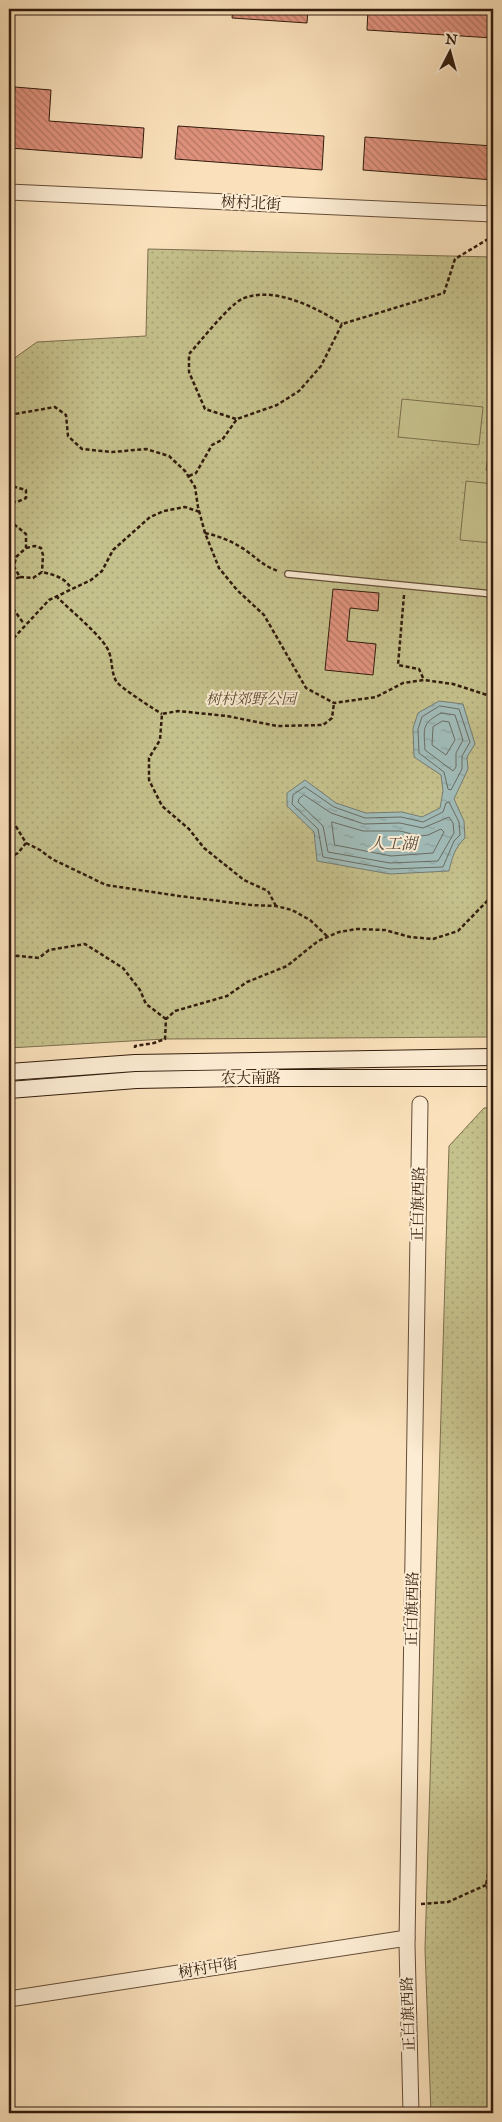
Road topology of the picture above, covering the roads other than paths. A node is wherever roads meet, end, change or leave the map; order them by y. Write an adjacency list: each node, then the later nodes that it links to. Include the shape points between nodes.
1 (9, 192): 2 (street, 树村北街)
2 (493, 214)
3 (288, 574): 4 (lane)
4 (493, 594)
5 (493, 1057): 6 (main road, 农大南路, via 135,1063)
6 (9, 1072)
7 (493, 1078): 8 (main road, 农大南路, via 136,1080)
8 (9, 1090)
9 (420, 1104): 10 (street, 正白旗西路)
10 (407, 1938): 11 (street, 树村中街); 12 (street, 正白旗西路)
11 (9, 1999)
12 (411, 2113)

